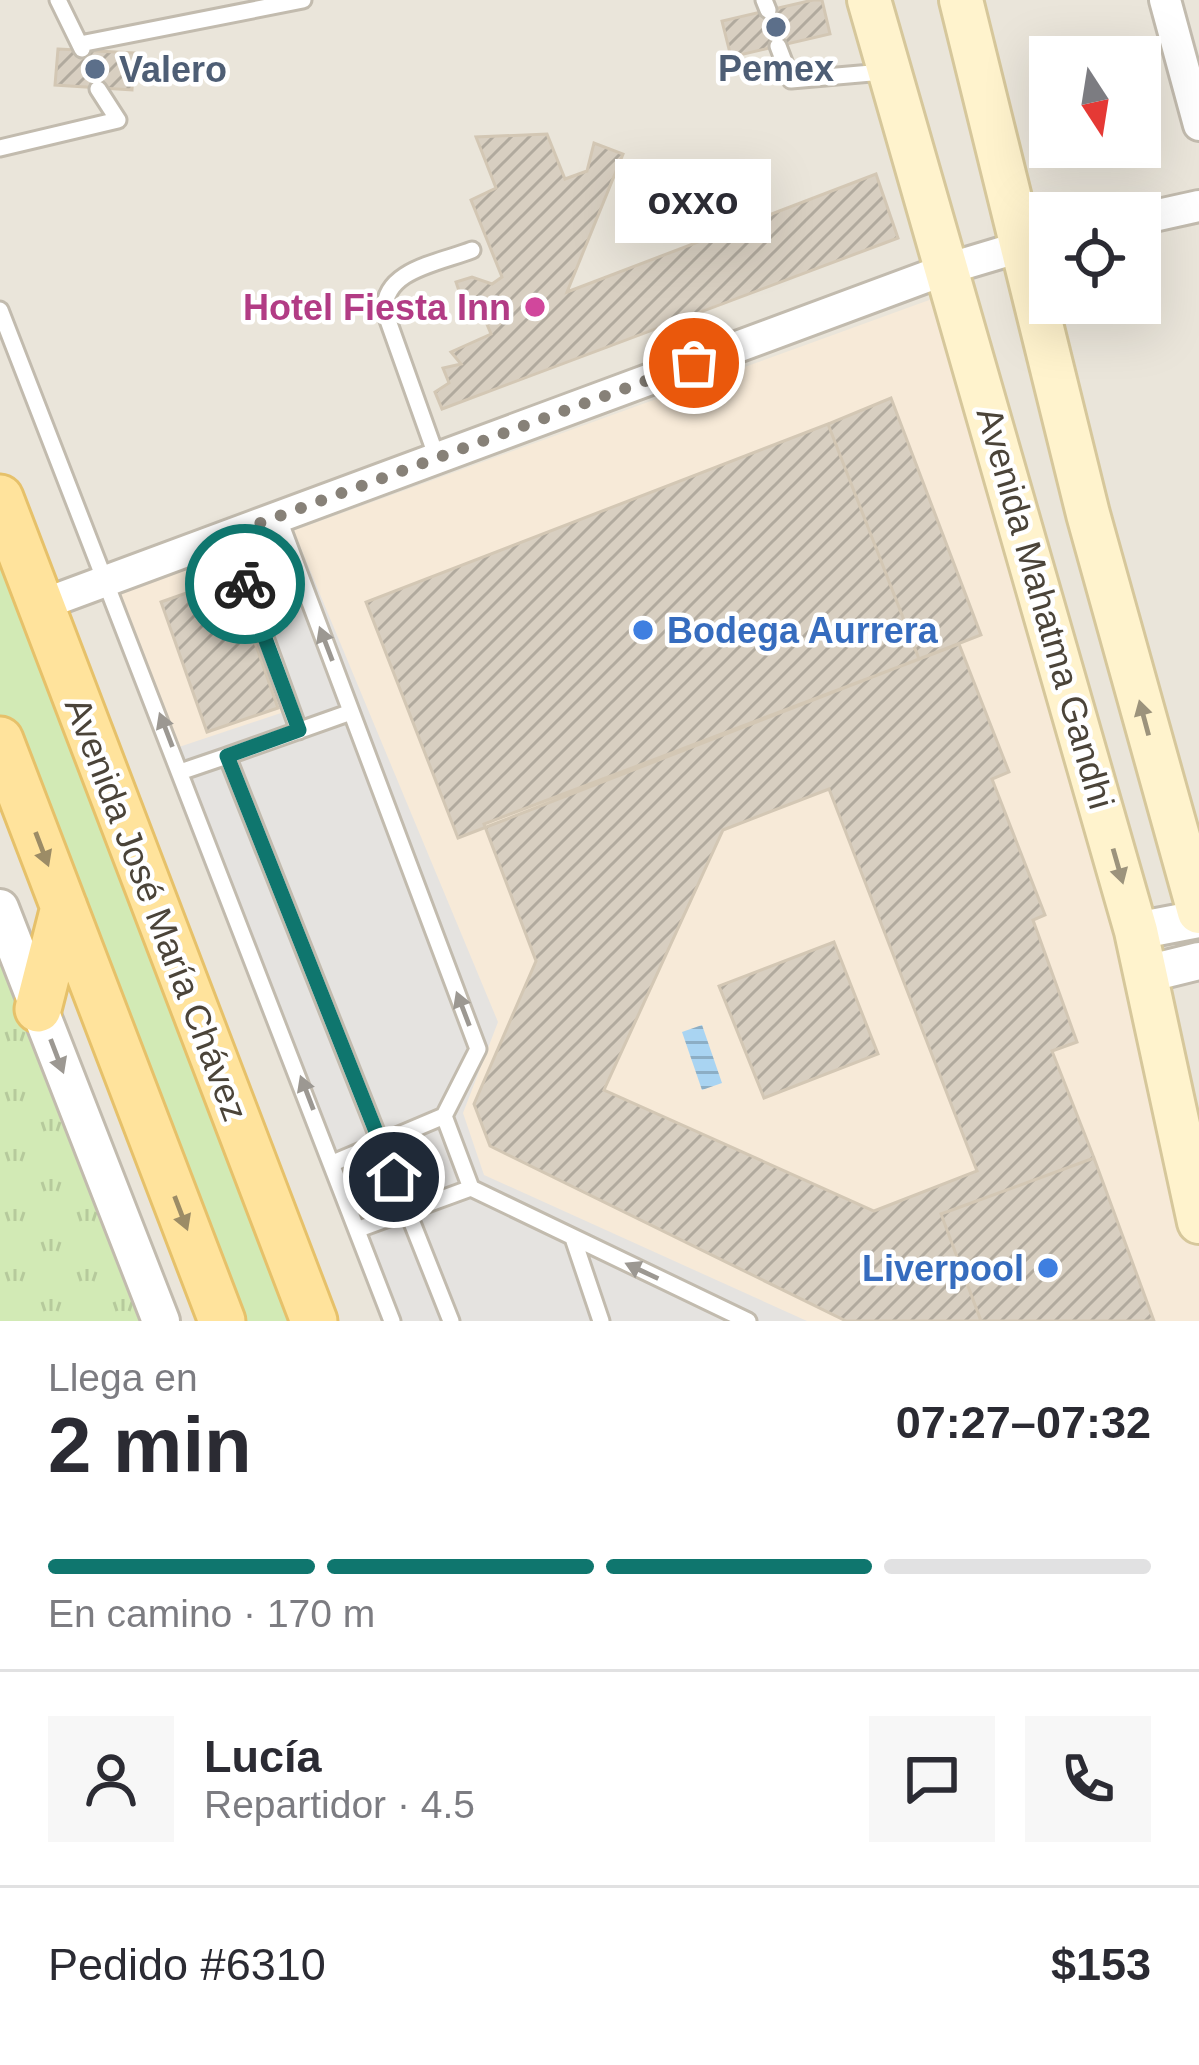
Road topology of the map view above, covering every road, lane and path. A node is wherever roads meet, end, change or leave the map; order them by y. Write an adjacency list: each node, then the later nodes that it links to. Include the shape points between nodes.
1 (58, 0): 2 (lane, via 81,48)
2 (303, 0)
3 (869, 0): 7 (main road, Avenida Mahatma Gandhi)
4 (961, 0): 13 (main road, Avenida Mahatma Gandhi)
5 (1166, 0): 9 (street)
6 (778, 46): 7 (lane, via 791,80)
7 (888, 71): 16 (main road, Avenida Mahatma Gandhi)
8 (98, 89): 10 (lane, via 118,120)
9 (1199, 125)
10 (0, 148)
11 (1199, 206): 12 (street)
12 (1161, 214)
13 (1029, 219)
14 (1029, 243): 16 (street)
15 (472, 250): 19 (lane, via 391,282 384,295)
16 (950, 268): 19 (street); 33 (main road, Avenida Mahatma Gandhi, one-way to 33)
17 (0, 310): 23 (lane)
18 (1052, 324): 32 (main road, Avenida Mahatma Gandhi, one-way to 18, via 1088,514)
19 (437, 458): 21 (street)
20 (0, 497): 24 (main road, Avenida José María Chávez)
21 (278, 517): 22 (street); 25 (lane, one-way to 21)
22 (228, 535): 23 (street); 26 (lane)
23 (108, 579): 24 (street); 29 (lane, one-way to 23)
24 (41, 605): 47 (main road, Avenida José María Chávez)
25 (351, 712): 26 (lane); 37 (lane, one-way to 25, via 478,1049)
26 (299, 730): 28 (lane)
27 (0, 740): 30 (main road, one-way to 30)
28 (227, 756): 29 (lane); 38 (lane)
29 (183, 771): 39 (lane, one-way to 29)
30 (64, 907): 36 (main road); 46 (main road, one-way to 46)
31 (0, 908): 36 (street)
32 (1199, 915): 33 (street)
33 (1136, 931): 35 (main road, Avenida Mahatma Gandhi)
34 (1199, 961): 35 (street)
35 (1146, 974): 42 (main road, Avenida Mahatma Gandhi)
36 (38, 1009): 45 (street, one-way to 45)
37 (444, 1116): 38 (lane); 40 (lane)
38 (382, 1143): 39 (lane); 41 (lane)
39 (333, 1162): 43 (lane)
40 (471, 1188): 41 (lane); 44 (lane)
41 (407, 1210): 43 (lane); 49 (lane)
42 (1199, 1222)
43 (359, 1229): 48 (lane)
44 (573, 1238): 50 (lane); 51 (lane, one-way to 44)
45 (161, 1321)
46 (222, 1321)
47 (314, 1321)
48 (392, 1321)
49 (451, 1321)
50 (601, 1321)
51 (748, 1321)

